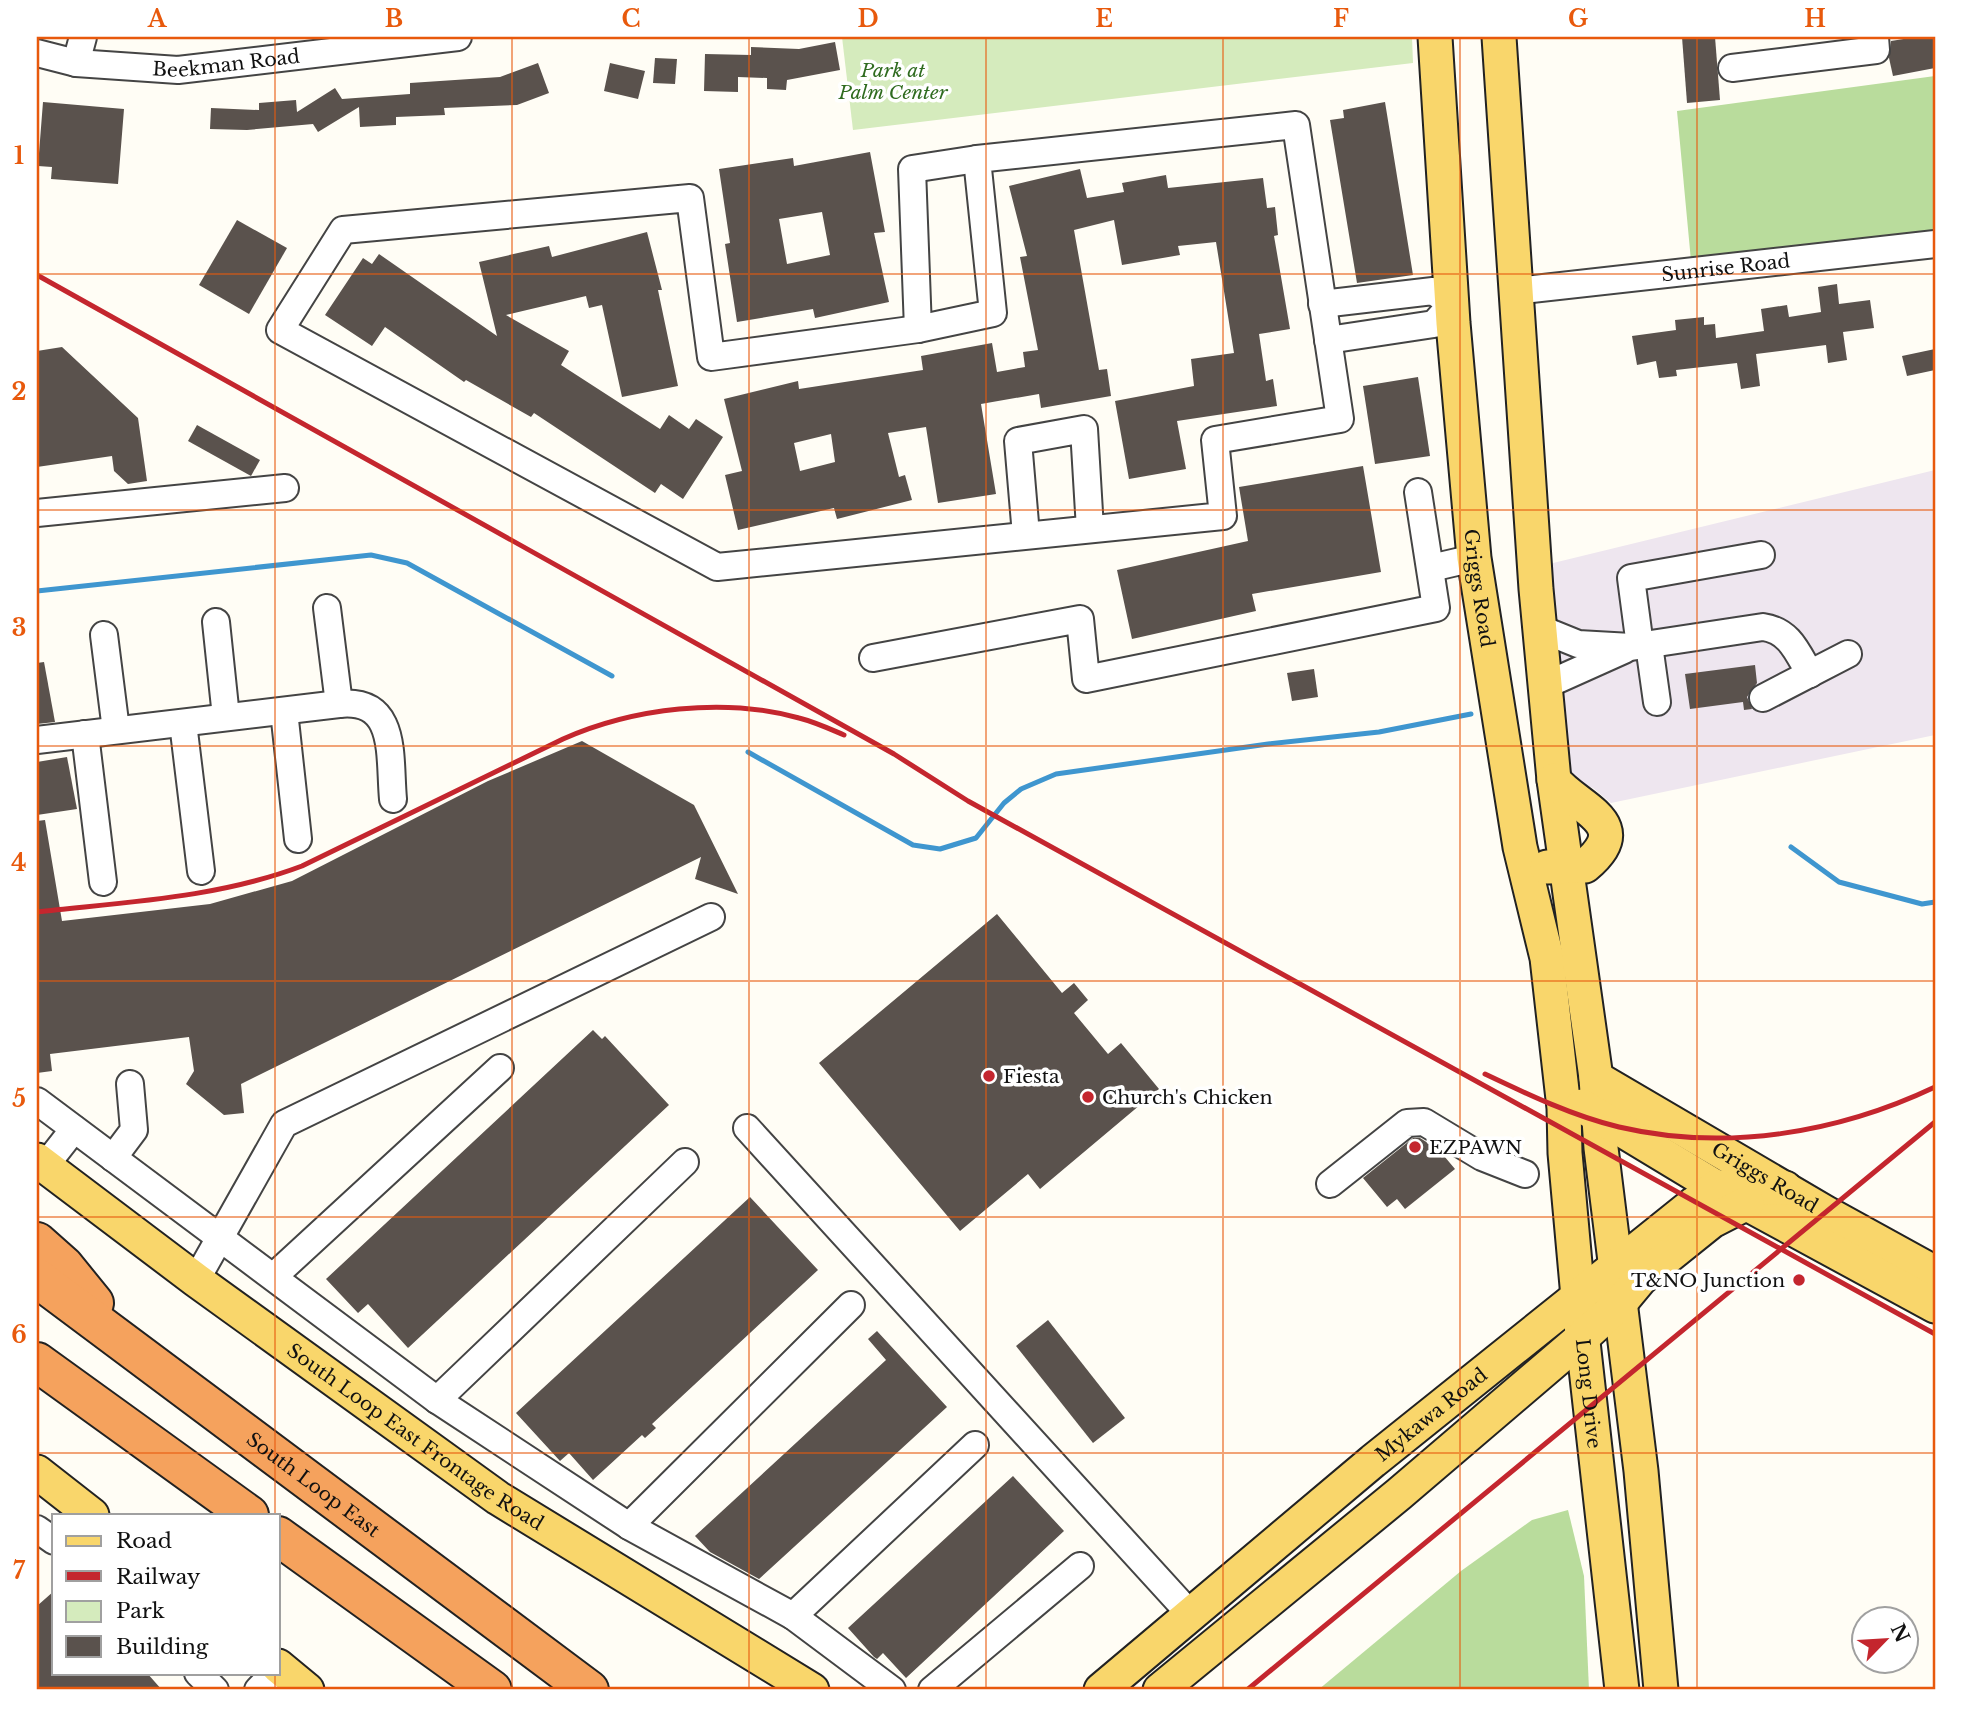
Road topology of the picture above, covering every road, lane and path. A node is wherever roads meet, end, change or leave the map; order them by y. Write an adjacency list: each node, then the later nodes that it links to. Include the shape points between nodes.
1 (83, 37): 8 (street)
2 (458, 37): 6 (street, Beekman Road)
3 (1435, 37): 15 (main road, Griggs Road)
4 (1499, 37): 12 (main road)
5 (1875, 37): 9 (street, via 1876,50)
6 (341, 44): 8 (street, Beekman Road, via 178,70)
7 (37, 53): 8 (street, Beekman Road)
8 (76, 63)
9 (1732, 68)
10 (977, 159): 14 (street, via 1296,125); 16 (street, via 912,169); 16 (street, via 993,313)
11 (1935, 244): 12 (street, Sunrise Road)
12 (1515, 291): 29 (main road)
13 (1376, 298): 14 (street); 15 (street, via 1433,291); 17 (street)
14 (1322, 303): 18 (street)
15 (1452, 304): 17 (street, via 1434,324); 25 (main road, Griggs Road)
16 (918, 329): 23 (street, via 711,357 690,198 343,230 280,330 717,567)
17 (1381, 333): 18 (street)
18 (1328, 340): 22 (street, via 1339,419 1215,440 1223,516)
19 (285, 488): 21 (street)
20 (1418, 492): 26 (street)
21 (37, 513)
22 (1090, 529): 23 (street); 23 (street, via 1084,429 1018,441)
23 (1026, 535)
24 (1761, 555): 31 (street, via 1631,578)
25 (1475, 558): 26 (street); 47 (main road, Griggs Road)
26 (1431, 568): 33 (street, via 1436,608 1086,679 1080,619)
27 (327, 608): 38 (street)
28 (216, 622): 40 (street)
29 (1541, 629): 31 (street, via 1578,644); 35 (main road)
30 (104, 635): 42 (street)
31 (1640, 646): 34 (street, via 1776,629 1788,636); 35 (street); 37 (street)
32 (1848, 654): 34 (street)
33 (873, 658)
34 (1810, 674): 36 (street)
35 (1546, 685): 48 (main road)
36 (1763, 698)
37 (1657, 702)
38 (338, 704): 39 (street); 45 (street, via 365,705 381,715)
39 (284, 710): 40 (street); 46 (street)
40 (226, 718): 41 (street)
41 (183, 723): 42 (street); 49 (street)
42 (116, 730): 43 (street)
43 (85, 734): 44 (street); 50 (street)
44 (37, 740)
45 (393, 799)
46 (298, 839)
47 (1520, 847): 48 (main road, via 1550,868); 55 (main road, Griggs Road, via 1547,958)
48 (1567, 867): 53 (main road)
49 (201, 871)
50 (103, 882)
51 (710, 917): 68 (street, via 284,1124)
52 (500, 1068): 72 (street)
53 (1596, 1078): 57 (main road); 66 (main road, Griggs Road)
54 (130, 1084): 60 (street, via 134,1130)
55 (1562, 1094): 57 (main road, Griggs Road); 75 (main road, Long Drive)
56 (37, 1101): 59 (street)
57 (1598, 1114): 65 (main road, Griggs Road); 70 (main road)
58 (747, 1128): 99 (street)
59 (74, 1129): 60 (street); 62 (street)
60 (113, 1158): 68 (street)
61 (685, 1162): 82 (street)
62 (41, 1163): 74 (main road, South Loop East Frontage Road)
63 (1525, 1174): 64 (street, via 1482,1157 1424,1122 1408,1123)
64 (1330, 1184)
65 (1716, 1187): 66 (main road); 67 (main road, Griggs Road); 70 (main road, Mykawa Road)
66 (1785, 1188): 71 (main road, Griggs Road)
67 (1747, 1203): 76 (main road, Mykawa Road, via 1702,1229 1641,1278); 78 (main road, Griggs Road)
68 (220, 1237): 72 (street); 74 (street)
69 (37, 1242): 80 (highway, via 64,1266)
70 (1617, 1268): 75 (main road, Mykawa Road); 76 (main road)
71 (1935, 1273)
72 (274, 1276): 82 (street)
73 (37, 1278): 80 (highway, South Loop East)
74 (195, 1280): 106 (main road, South Loop East Frontage Road, via 498,1498)
75 (1578, 1297): 79 (main road, Long Drive); 84 (main road, Mykawa Road)
76 (1621, 1302): 79 (main road, Mykawa Road); 96 (main road)
77 (851, 1305): 89 (street)
78 (1935, 1306)
79 (1584, 1336): 86 (main road, Mykawa Road); 97 (main road, Long Drive)
80 (130, 1348): 105 (highway, South Loop East)
81 (37, 1362): 88 (highway)
82 (437, 1400): 89 (street)
83 (975, 1445): 98 (street)
84 (1373, 1461): 86 (main road); 91 (main road, Mykawa Road)
85 (37, 1472): 87 (main road)
86 (1399, 1494): 94 (main road, Mykawa Road)
87 (91, 1514)
88 (249, 1514)
89 (629, 1526): 98 (street)
90 (37, 1529): 93 (street)
91 (1292, 1530): 94 (main road); 99 (main road, Mykawa Road)
92 (280, 1537): 104 (highway)
93 (52, 1540)
94 (1318, 1562): 110 (main road, Mykawa Road)
95 (1080, 1566): 108 (street)
96 (1650, 1587): 97 (main road); 112 (main road)
97 (1612, 1590): 111 (main road, Long Drive)
98 (793, 1616): 107 (street)
99 (1192, 1616): 109 (main road, Mykawa Road)
100 (199, 1674): 102 (street)
101 (276, 1674): 103 (main road)
102 (215, 1690)
103 (307, 1690)
104 (492, 1690)
105 (589, 1690)
106 (812, 1690)
107 (892, 1690)
108 (932, 1690)
109 (1101, 1690)
110 (1160, 1690)
111 (1622, 1690)
112 (1661, 1690)

